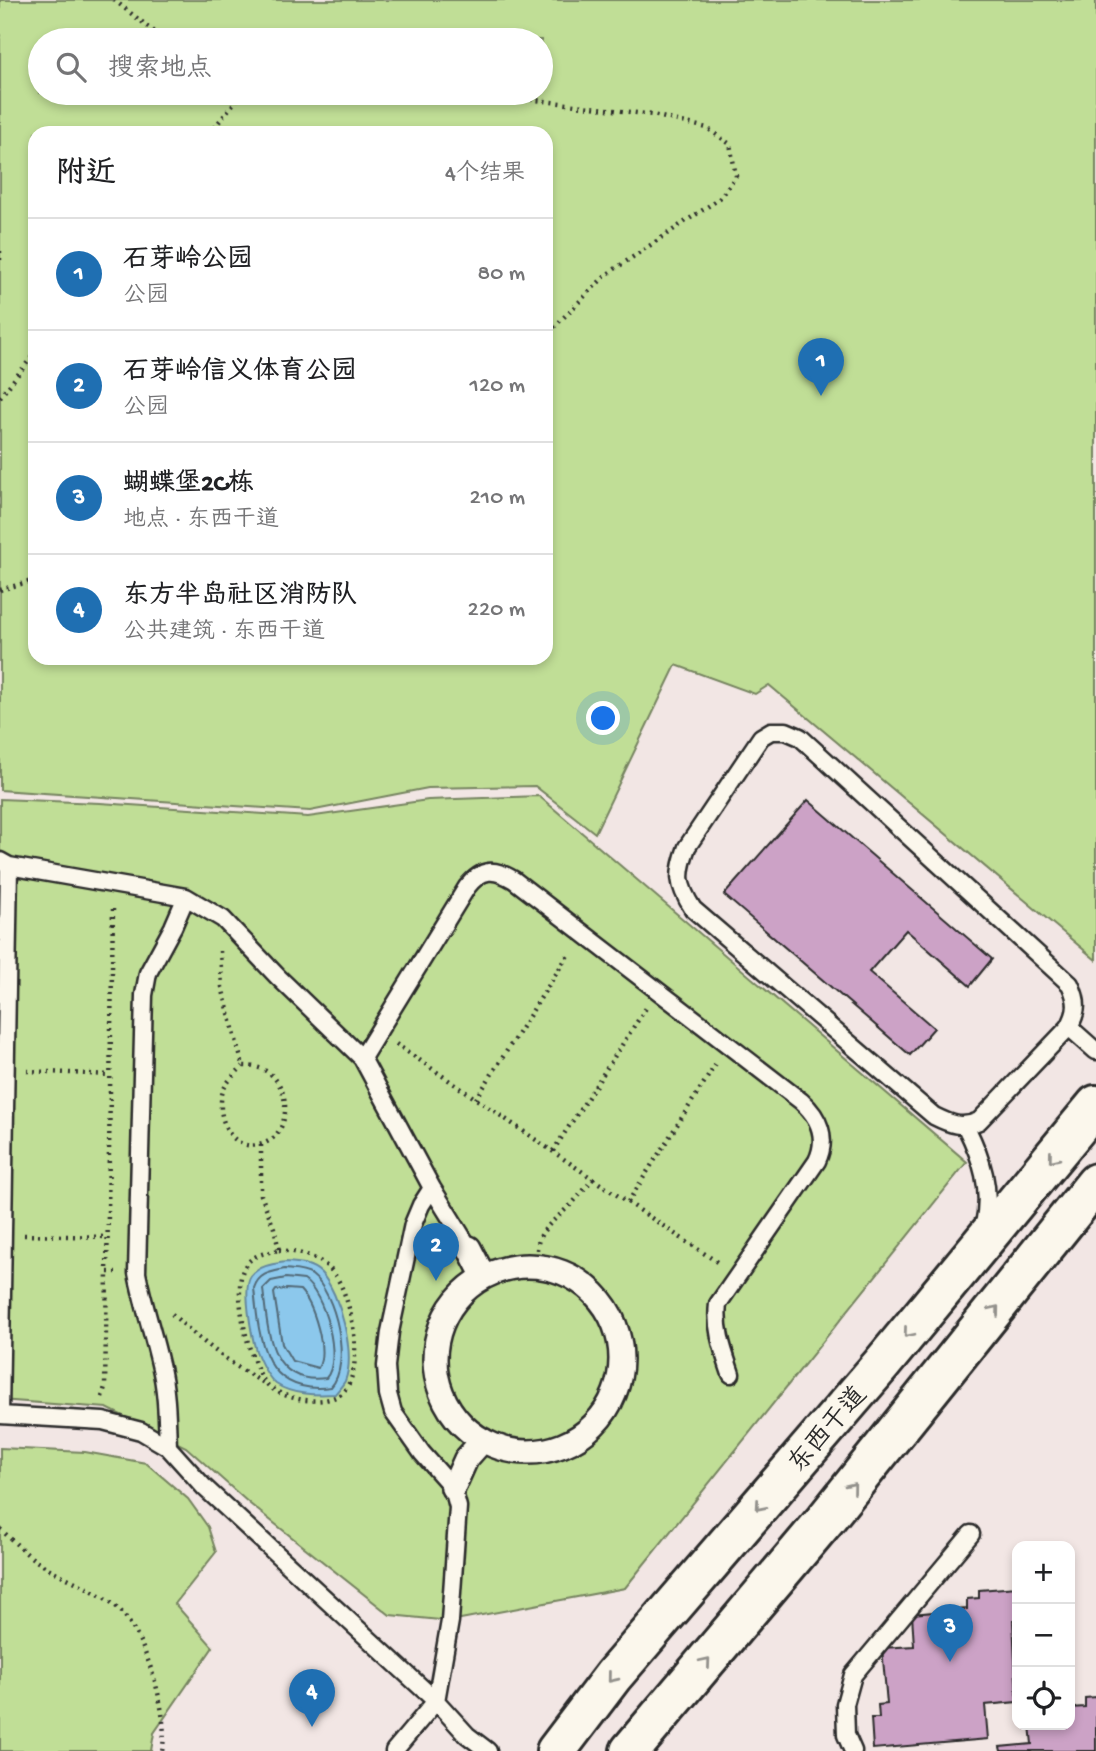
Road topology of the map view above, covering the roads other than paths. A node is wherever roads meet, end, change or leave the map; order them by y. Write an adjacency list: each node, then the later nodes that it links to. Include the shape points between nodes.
1 (5, 863): 2 (lane); 14 (lane)
2 (186, 897): 5 (lane, via 223,919); 16 (lane, via 148,973 144,995 137,1273 160,1366)
3 (1069, 1027): 4 (lane); 7 (lane, via 979,1121); 7 (lane, via 1077,999 1070,984 800,737 786,731 771,731 761,737 687,847 680,865 686,898 693,909 920,1105 950,1124)
4 (1096, 1051)
5 (362, 1058): 9 (lane); 13 (lane, via 467,887 490,870 501,872 813,1112 823,1149 718,1304 719,1339)
6 (1096, 1105): 10 (main road, 东西干道, one-way to 10)
7 (966, 1127): 10 (lane, via 982,1162 987,1189)
8 (1096, 1183): 23 (main road, one-way to 8, via 825,1520)
9 (432, 1188): 11 (lane); 17 (lane, via 413,1224 386,1366 393,1412)
10 (981, 1246): 22 (main road, 东西干道, one-way to 22, via 613,1676)
11 (469, 1248): 12 (street)
12 (484, 1277): 15 (street, via 463,1291 445,1315 435,1343 435,1373 445,1402 462,1425); 15 (street, via 521,1265 553,1268 582,1282 605,1304 618,1333 622,1365 614,1396 598,1421 575,1440 546,1450 516,1451)
13 (731, 1374)
14 (0, 1415): 16 (lane, via 97,1420 141,1431)
15 (483, 1440): 17 (street, via 466,1459)
16 (168, 1447): 19 (lane, via 204,1487)
17 (453, 1488): 19 (lane, via 458,1533)
18 (971, 1534): 24 (lane, via 853,1675 845,1704 846,1735)
19 (436, 1701): 20 (lane); 21 (lane)
20 (394, 1751)
21 (488, 1751)
22 (556, 1751)
23 (630, 1751)
24 (853, 1751)

